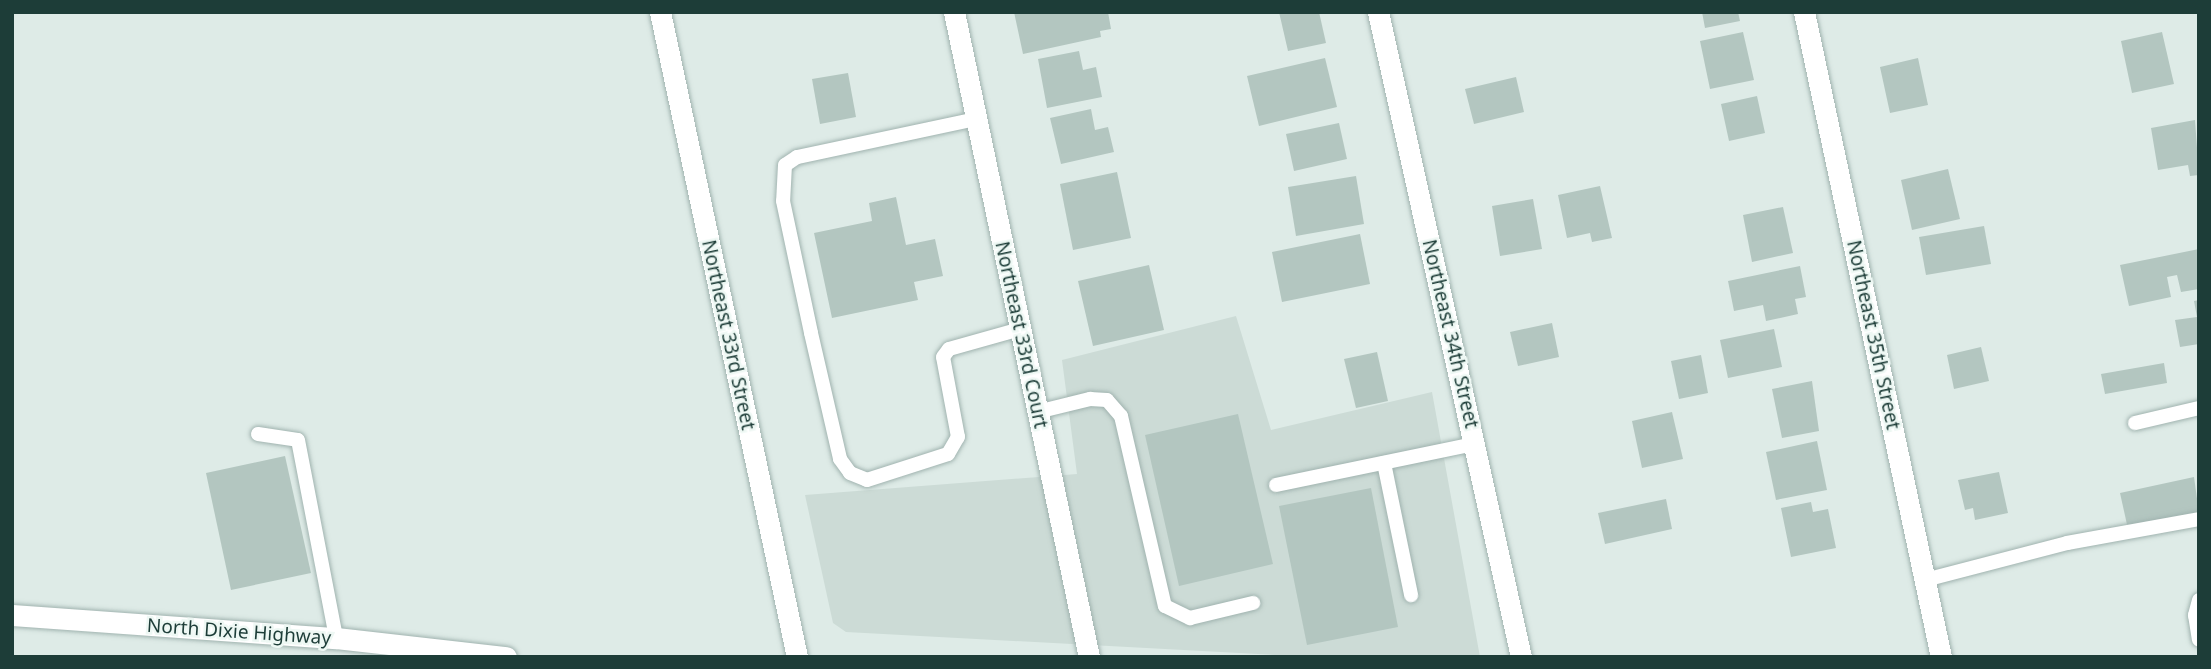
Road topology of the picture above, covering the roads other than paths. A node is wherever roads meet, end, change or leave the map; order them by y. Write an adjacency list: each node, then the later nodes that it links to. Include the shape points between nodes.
1 (660, 12): 23 (street, Northeast 33rd Street)
2 (954, 12): 5 (street, Northeast 33rd Court)
3 (1378, 12): 11 (street, Northeast 34th Street)
4 (1804, 12): 15 (street, Northeast 35th Street)
5 (976, 119): 6 (street, Northeast 33rd Court); 6 (lane, via 797,157 785,165 783,201 799,280 840,459 850,473 867,480 948,454 958,437 943,356 960,346)
6 (1020, 329): 8 (street, Northeast 33rd Court)
7 (2199, 408): 9 (lane)
8 (1037, 412): 18 (lane, via 1090,399 1107,400 1121,416 1165,606 1190,618); 24 (street, Northeast 33rd Court)
9 (2136, 423)
10 (258, 433): 20 (lane, via 298,440)
11 (1474, 444): 12 (lane); 25 (street, Northeast 34th Street)
12 (1384, 463): 13 (lane); 16 (lane)
13 (1276, 485)
14 (2199, 519): 15 (lane, via 2067,543)
15 (1925, 580): 26 (street, Northeast 35th Street)
16 (1411, 595)
17 (2199, 600): 21 (lane, via 2195,615)
18 (1253, 603)
19 (12, 615): 20 (street, North Dixie Highway)
20 (337, 638): 22 (street, North Dixie Highway)
21 (2199, 640)
22 (506, 657)
23 (797, 657)
24 (1089, 657)
25 (1521, 657)
26 (1941, 657)

